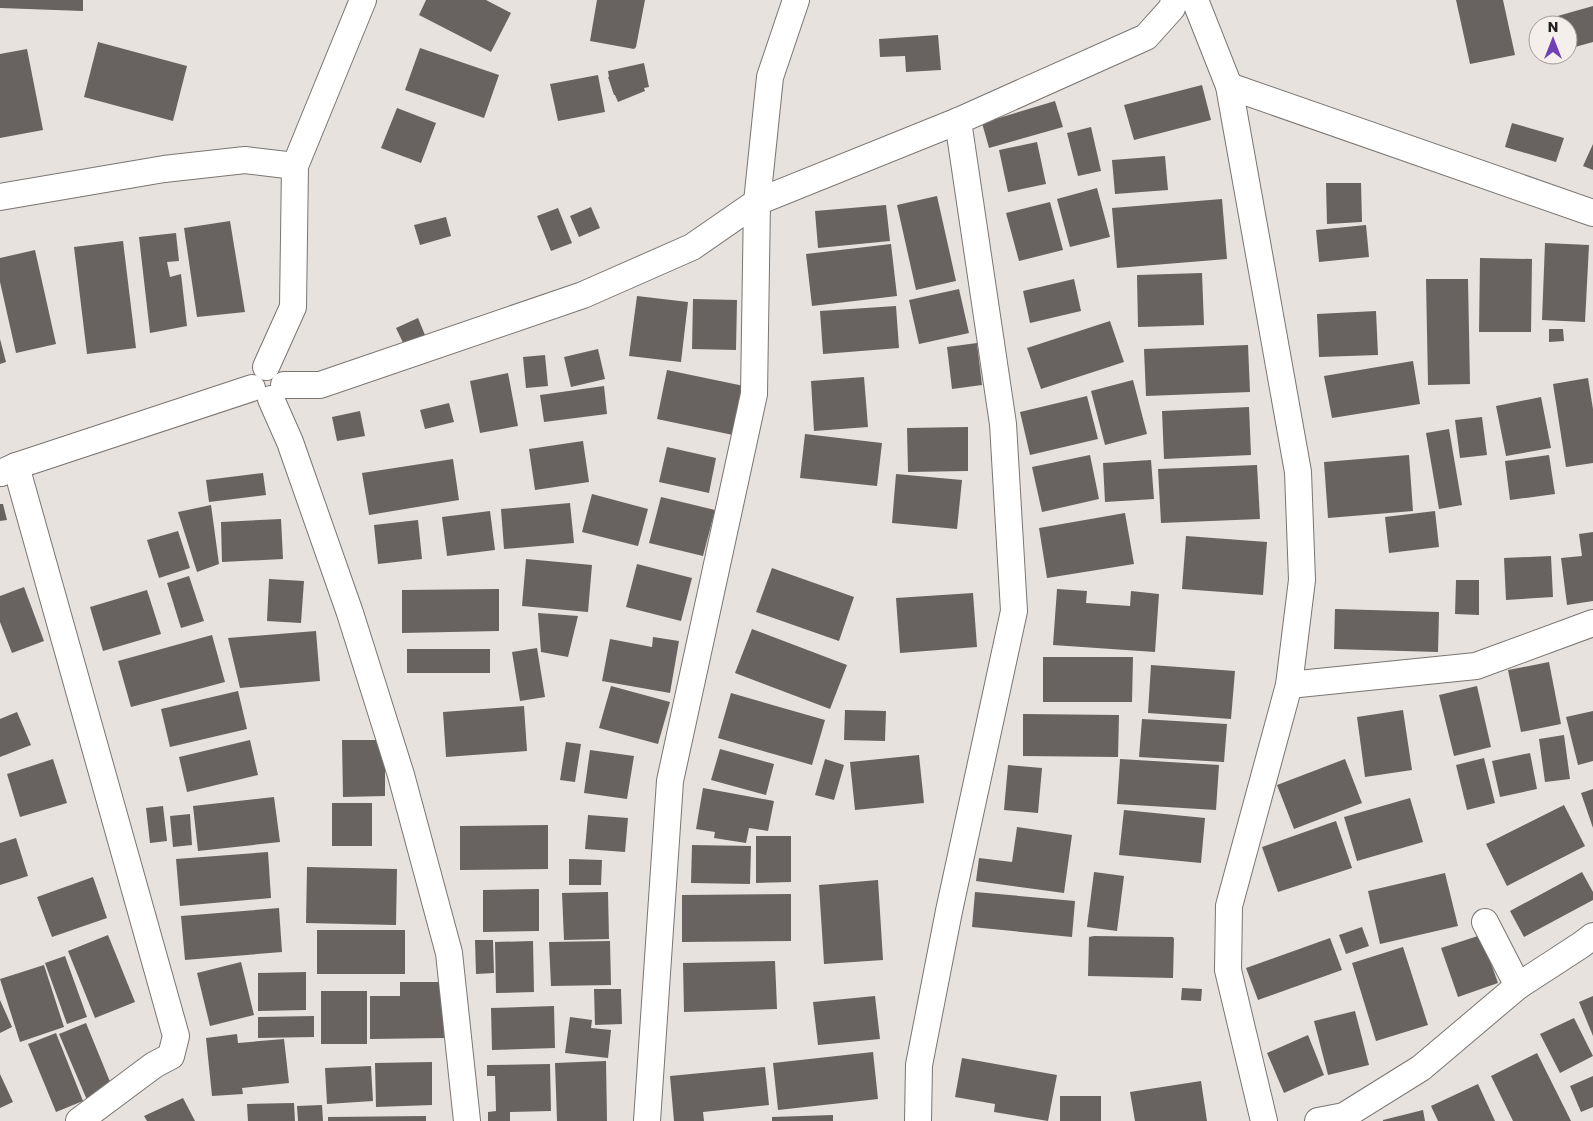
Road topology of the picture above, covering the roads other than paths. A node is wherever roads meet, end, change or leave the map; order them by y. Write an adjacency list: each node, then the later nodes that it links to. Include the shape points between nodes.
1 (363, 0): 7 (street)
2 (796, 0): 9 (street, via 770,77)
3 (1174, 0): 6 (street, via 1172,8 1146,37)
4 (1194, 0): 5 (street)
5 (1229, 86): 10 (street); 14 (street, via 1298,472 1302,580)
6 (958, 121): 9 (street); 21 (street, via 1003,424 1014,611 948,911 921,1055)
7 (294, 166): 8 (street, via 245,160 164,169); 11 (street, via 293,307)
8 (0, 197)
9 (757, 202): 11 (street, via 692,247 583,295 320,384); 20 (street, via 754,394 670,781)
10 (1593, 213)
11 (268, 385): 12 (street); 19 (street, via 350,613 406,794 449,953)
12 (8, 470): 18 (street, via 176,1036 171,1056)
13 (1593, 623): 14 (street, via 1476,666)
14 (1289, 685): 22 (street, via 1229,906 1228,970)
15 (1485, 922): 17 (street)
16 (1593, 936): 17 (street)
17 (1518, 986): 23 (street, via 1420,1068 1344,1116)
18 (78, 1121)
19 (467, 1121)
20 (647, 1121)
21 (918, 1121)
22 (1264, 1121)
23 (1318, 1121)

